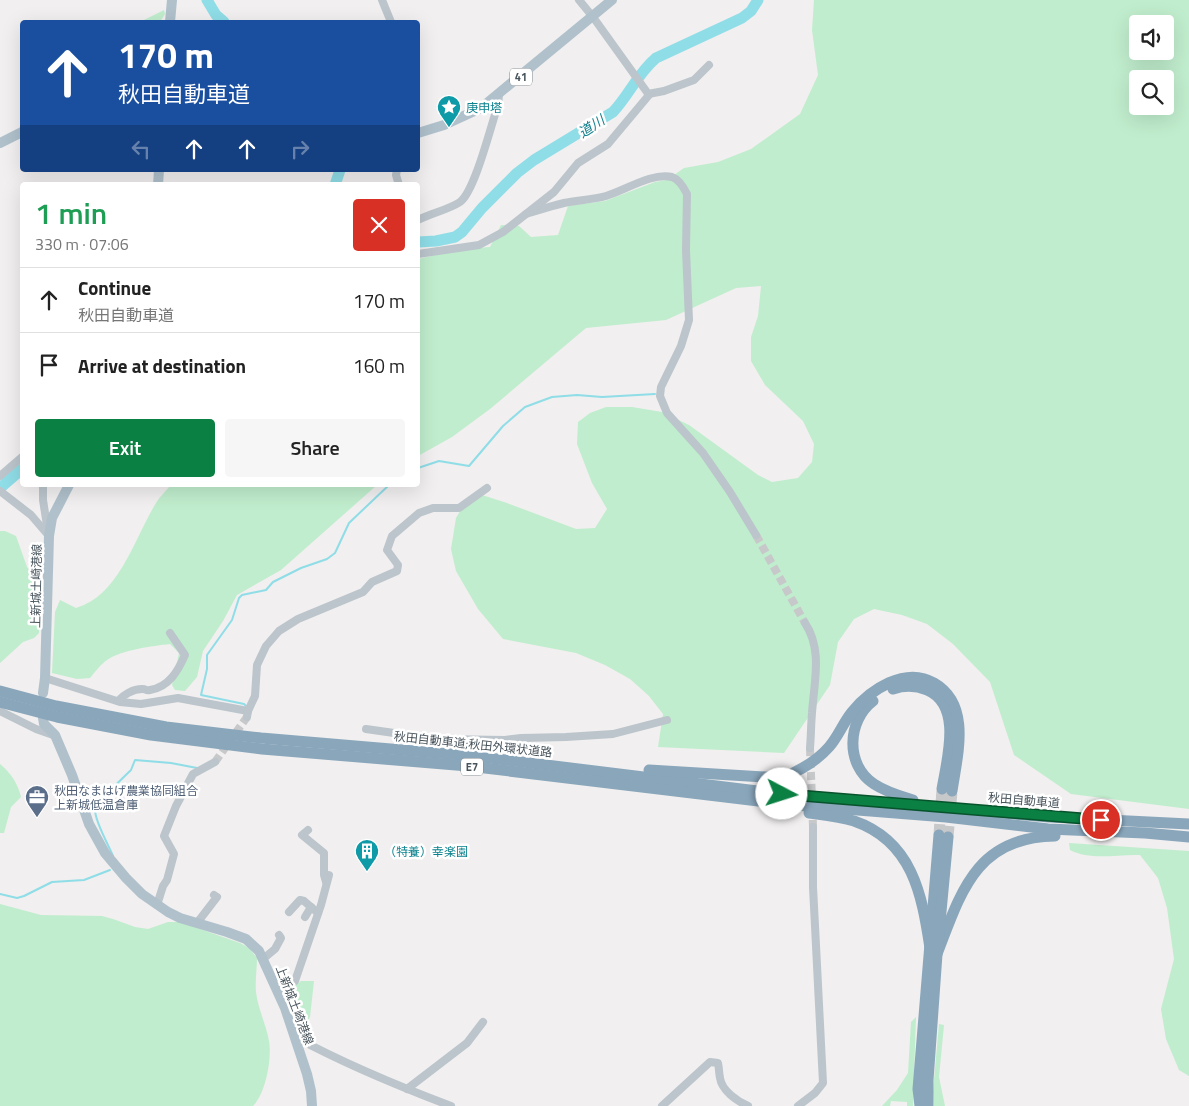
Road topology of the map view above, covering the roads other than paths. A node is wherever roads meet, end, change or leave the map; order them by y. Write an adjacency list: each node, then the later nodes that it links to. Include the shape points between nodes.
1 (172, 0): 6 (main road)
2 (382, 0): 7 (street)
3 (579, 0): 5 (street)
4 (612, 0): 5 (main road, 41)
5 (593, 17): 9 (street); 10 (main road, 41)
6 (170, 20)
7 (390, 20)
8 (709, 65): 9 (street, via 694,80)
9 (648, 94): 14 (street, via 608,144 578,163 554,192)
10 (499, 95): 11 (main road, 41, via 464,117); 15 (street, via 474,179 464,198)
11 (420, 132)
12 (20, 133): 13 (main road)
13 (0, 142)
14 (526, 214): 16 (street, via 479,245); 24 (street, via 562,203 605,196 658,177 675,178 685,189 689,320 660,396 667,414 703,453)
15 (420, 219)
16 (420, 254)
17 (20, 459): 18 (street)
18 (0, 476)
19 (43, 487): 23 (street)
20 (68, 487): 23 (main road, 上新城土崎港線, via 52,518)
21 (487, 488): 30 (street, via 459,508 433,508 419,513 392,536 387,550 398,565 397,572 372,582 363,592 298,619 279,631 266,646 257,665 255,696 247,714 178,698 141,704)
22 (2, 493): 23 (street, via 31,515)
23 (49, 536): 27 (main road, 上新城土崎港線)
24 (756, 536)
25 (805, 623): 37 (street, via 810,630 816,656)
26 (170, 633): 30 (street, via 185,655 178,671 166,684 123,695)
27 (45, 678): 29 (main road, 上新城土崎港線); 30 (street)
28 (0, 691): 39 (highway, 秋田自動車道;秋田外環状道路 / E7, via 56,706 166,727)
29 (43, 692)
30 (118, 701)
31 (0, 702): 40 (highway, 秋田自動車道;秋田外環状道路 / E7, via 57,717 152,735 262,749 468,766)
32 (0, 711): 36 (street)
33 (43, 718): 36 (main road, 上新城土崎港線)
34 (667, 720): 35 (street, via 613,734 506,740 436,739)
35 (366, 729)
36 (55, 735): 52 (main road, 上新城土崎港線, via 89,824 105,853 126,878)
37 (810, 748)
38 (215, 762): 52 (street, via 193,774 176,806 164,836 174,854 168,880)
39 (535, 763): 41 (highway, 秋田自動車道;秋田外環状道路 / E7, via 782,794); 41 (highway, via 782,778 801,771 829,748 865,698 886,684 912,677 938,685 955,707 959,721 947,790 949,719 943,702 933,692 919,686 902,686 883,693 867,706 853,732 853,750 859,768 873,783)
40 (713, 797): 42 (highway, 秋田自動車道;秋田外環状道路 / E7, via 782,804); 59 (highway, via 834,817 873,829 899,852 912,872)
41 (931, 806): 42 (highway, 秋田自動車道;秋田外環状道路 / E7)
42 (946, 812): 43 (highway, 秋田自動車道 / E7); 47 (highway, 秋田自動車道 / E7, via 1048,829)
43 (1189, 824)
44 (813, 827): 69 (street, via 823,1083)
45 (308, 830): 50 (street, via 302,835 324,853)
46 (943, 836): 59 (highway)
47 (1189, 837)
48 (1189, 841): 59 (highway, via 1039,836 1015,842 995,852 977,869 963,889)
49 (329, 875): 50 (street)
50 (327, 884): 55 (street)
51 (214, 895): 57 (street, via 217,897)
52 (157, 905): 57 (main road, 上新城土崎港線)
53 (311, 907): 54 (street, via 300,900); 55 (street); 56 (street)
54 (289, 912)
55 (318, 913): 61 (street, via 295,981)
56 (306, 917)
57 (197, 923): 60 (main road, 上新城土崎港線, via 246,939 260,951)
58 (279, 935): 60 (street, via 281,938 275,949)
59 (934, 951): 70 (highway, via 918,1088); 71 (highway)
60 (263, 959): 61 (main road, 上新城土崎港線)
61 (279, 993): 63 (main road, 上新城土崎港線)
62 (483, 1022): 64 (street, via 467,1043)
63 (295, 1037): 64 (street); 66 (main road, 上新城土崎港線, via 307,1074)
64 (407, 1089): 67 (street)
65 (664, 1105): 68 (street, via 710,1062 718,1062 721,1082)
66 (312, 1106)
67 (451, 1106)
68 (746, 1106)
69 (798, 1106)
70 (920, 1106)
71 (928, 1106)

